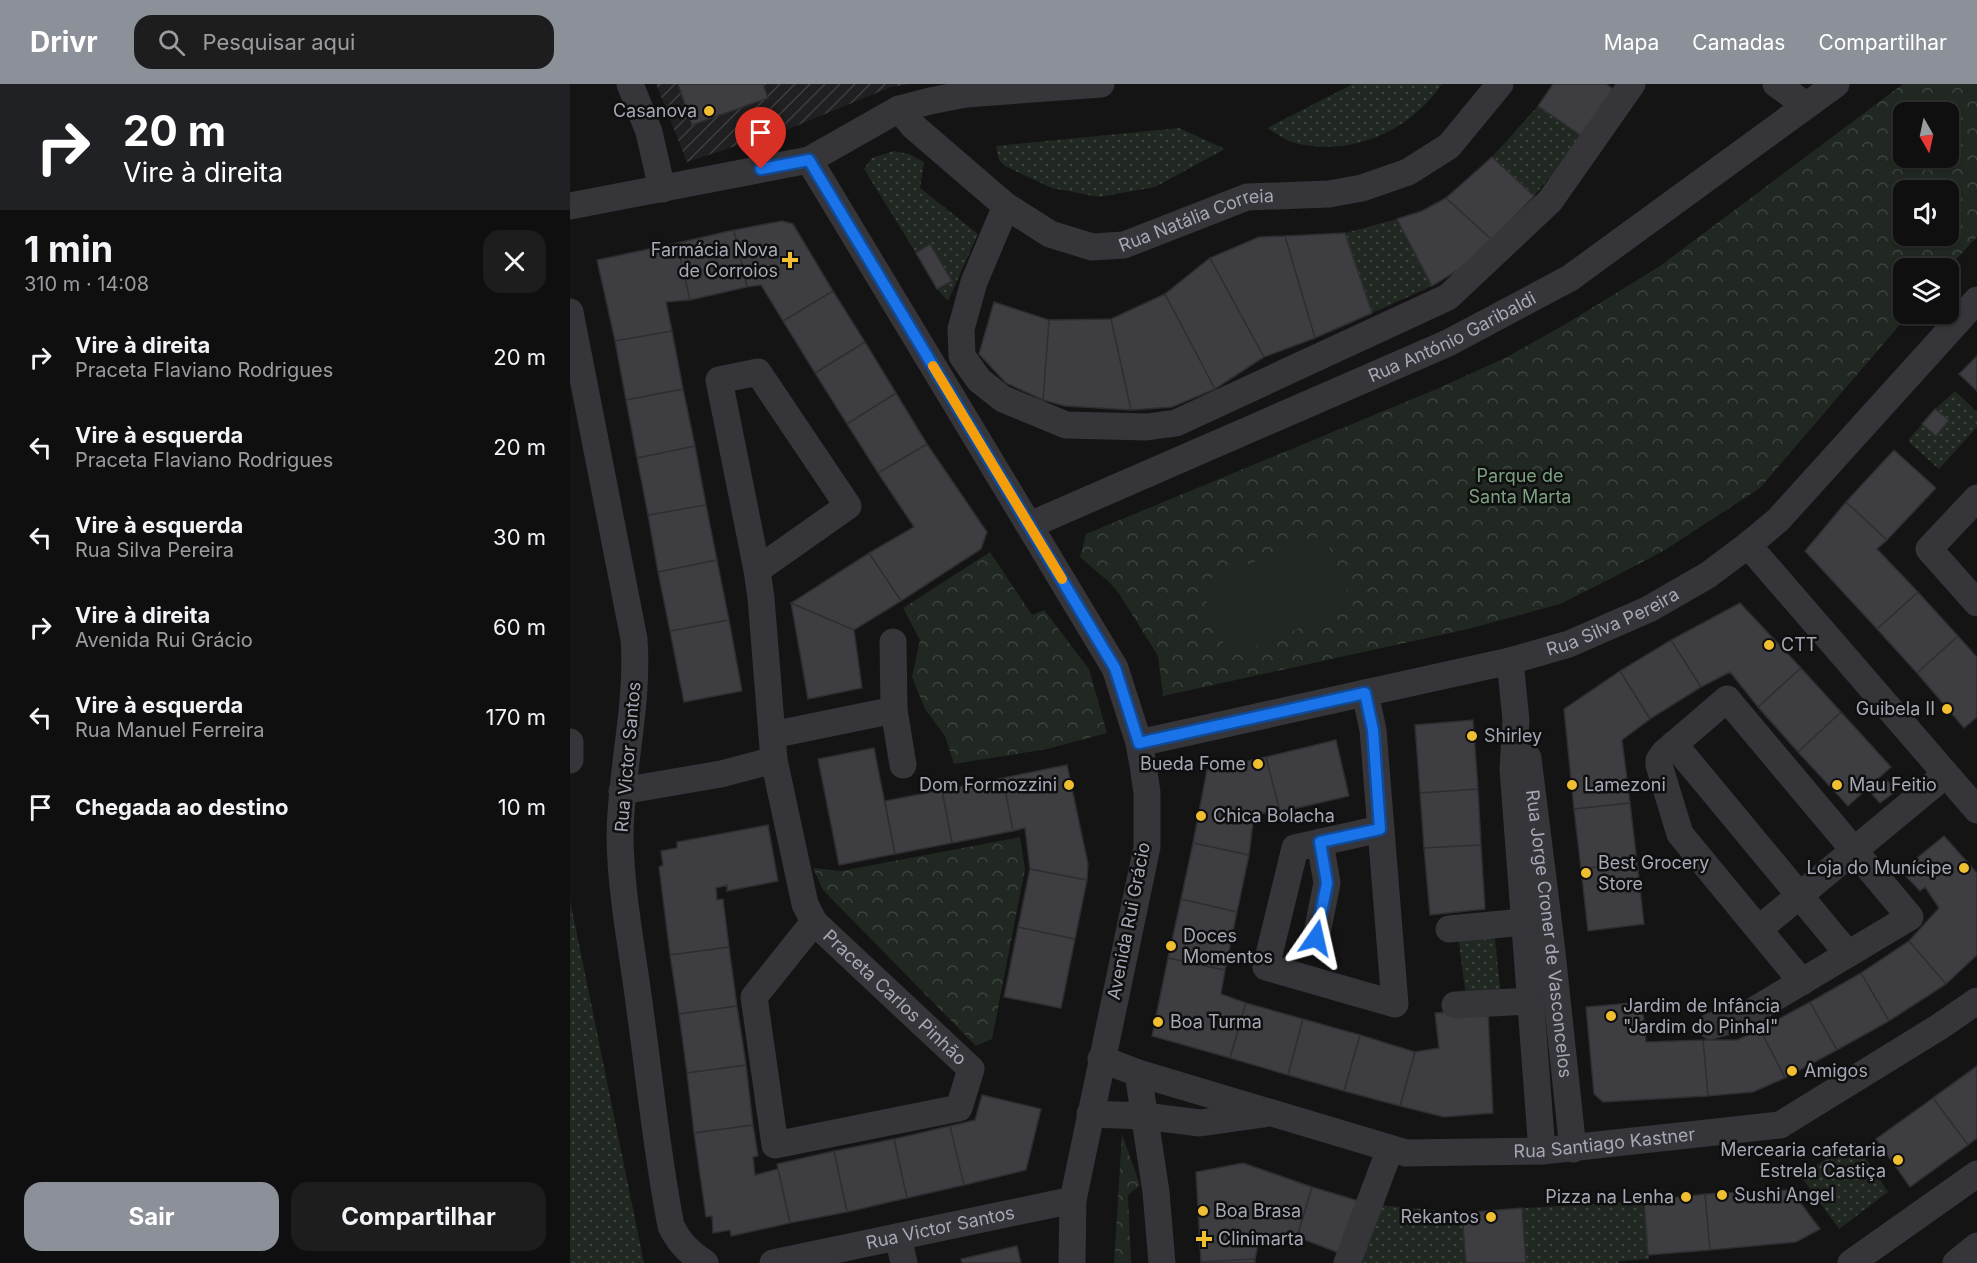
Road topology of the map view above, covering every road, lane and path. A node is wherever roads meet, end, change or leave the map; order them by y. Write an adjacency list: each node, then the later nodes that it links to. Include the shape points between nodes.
1 (630, 84): 10 (street, via 648,132)
2 (1101, 84): 8 (street, via 966,94)
3 (1500, 84): 12 (street, Rua Natália Correia, via 1449,146 1408,172 1362,188 1329,194 1247,197 1124,245 1092,247 1050,234)
4 (1632, 84): 12 (street, via 1550,201 1448,297 1176,423 1147,427 1066,425 1004,399 979,380 962,356 961,329 974,282)
5 (1776, 84): 7 (street)
6 (1836, 84): 7 (street, Rua António Garibaldi)
7 (1806, 105): 16 (street, Rua António Garibaldi, via 1570,278 1448,343)
8 (899, 109): 9 (street); 12 (street, Rua Natália Correia, via 913,126)
9 (809, 160): 10 (street); 16 (street, Avenida Rui Grácio)
10 (662, 189): 11 (street)
11 (570, 206)
12 (1006, 206)
13 (1977, 300): 17 (street, Rua Silva Pereira, via 1778,520)
14 (570, 312): 32 (street, Rua Victor Santos, via 634,639 635,680)
15 (1977, 498): 19 (street, via 1929,549)
16 (1030, 525): 26 (street, Avenida Rui Grácio, via 1115,668)
17 (1748, 545): 21 (street, Rua Silva Pereira, via 1708,575 1649,609 1569,644); 31 (street)
18 (757, 570): 18 (street, Praceta Carlos Pinhão, via 848,506 758,372 719,380); 28 (street, Praceta Carlos Pinhão)
19 (1975, 597)
20 (893, 642): 23 (street)
21 (1510, 661): 22 (street, Rua Silva Pereira); 24 (street, Rua Jorge Croner de Vasconcelos)
22 (1365, 693): 26 (street, Rua Silva Pereira); 34 (street, via 1373,730)
23 (894, 710): 28 (street); 30 (street)
24 (1516, 720): 39 (street, Rua Jorge Croner de Vasconcelos, via 1513,769); 55 (street, Rua Jorge Croner de Vasconcelos, via 1530,765)
25 (570, 742): 29 (street)
26 (1139, 743): 49 (street, Avenida Rui Grácio, via 1147,793 1146,847)
27 (1674, 744): 36 (street, via 1727,699); 37 (street); 41 (street, via 1659,762 1678,831)
28 (773, 747): 32 (street, via 721,774); 38 (street, Praceta Carlos Pinhão, via 805,904)
29 (570, 760)
30 (903, 765)
31 (1945, 775): 33 (street); 36 (street)
32 (622, 791): 61 (street, Rua Victor Santos, via 622,864 667,1209 675,1235)
33 (1974, 802)
34 (1380, 829): 35 (street); 35 (street, via 1395,1004 1266,967 1295,848)
35 (1320, 842): 42 (street, via 1327,883)
36 (1854, 851): 37 (street); 43 (street, via 1910,917)
37 (1800, 896): 41 (street); 43 (street)
38 (814, 922): 38 (street, Praceta Carlos Pinhão, via 754,997 775,1145 959,1108 971,1069)
39 (1524, 922): 40 (street); 45 (street, Rua Jorge Croner de Vasconcelos)
40 (1449, 929)
41 (1759, 929): 44 (street)
42 (1316, 938)
43 (1848, 954): 44 (street)
44 (1802, 982): 48 (street, via 1741,1018)
45 (1530, 1001): 47 (street); 56 (street, Rua Jorge Croner de Vasconcelos)
46 (1977, 1001): 55 (street, Rua Santiago Kastner, via 1780,1125)
47 (1455, 1005)
48 (1711, 1026)
49 (1101, 1059): 50 (street, Rua Santiago Kastner); 52 (street, Avenida Rui Grácio)
50 (1138, 1073): 51 (street, Rua Santiago Kastner); 53 (street)
51 (1271, 1113): 53 (street, Rua Santiago Kastner, via 1200,1123); 54 (street, Rua Santiago Kastner)
52 (1090, 1114): 53 (street, Rua Santiago Kastner); 58 (street, Avenida Rui Grácio)
53 (1144, 1116): 65 (street)
54 (1390, 1149): 56 (street, Rua Santiago Kastner, via 1406,1153); 66 (street)
55 (1573, 1149): 56 (street, Rua Santiago Kastner)
56 (1542, 1151)
57 (1977, 1174): 67 (street)
58 (1073, 1200): 59 (street, Rua Victor Santos); 64 (street, Avenida Rui Grácio)
59 (898, 1237): 62 (street, Rua Victor Santos); 63 (street)
60 (1977, 1246): 68 (street)
61 (705, 1263)
62 (773, 1263)
63 (904, 1263)
64 (1072, 1263)
65 (1162, 1263)
66 (1347, 1263)
67 (1852, 1263)
68 (1956, 1263)

